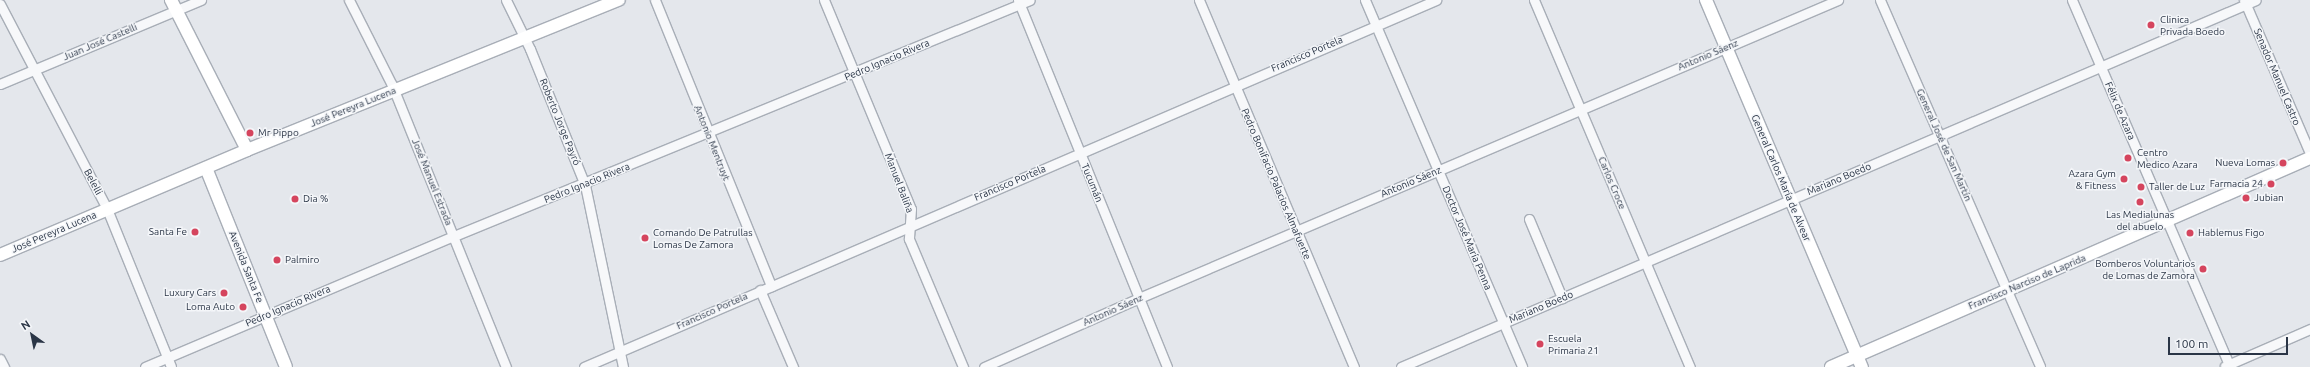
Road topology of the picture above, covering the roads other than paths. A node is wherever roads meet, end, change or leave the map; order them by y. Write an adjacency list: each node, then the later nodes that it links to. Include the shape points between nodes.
1 (201, 0): 20 (street, Juan José Castelli)
2 (349, 0): 29 (street, José Manuel Estrada)
3 (506, 0): 22 (street, Roberto Jorge Payró)
4 (620, 0): 22 (street, José Pereyra Lucena)
5 (655, 0): 31 (street, Antonio Mentruyt)
6 (824, 0): 26 (street, Manuel Baliña)
7 (1030, 0): 17 (street, Pedro Ignacio Rivera)
8 (1199, 0): 28 (street, Pedro Bonifacio Palacios Almafuerte)
9 (1365, 0): 21 (street, Doctor José María Penna)
10 (1436, 0): 21 (street, Francisco Portela)
11 (1534, 0): 30 (street, Carlos Croce)
12 (1706, 0): 23 (street, General Carlos María de Alvear)
13 (1838, 0): 23 (street, Antonio Sáenz)
14 (1880, 0): 32 (street, General José de San Martín)
15 (2072, 0): 24 (street, Félix de Azara)
16 (2256, 0): 18 (street, Mariano Boedo)
17 (1018, 2): 26 (street, Pedro Ignacio Rivera); 34 (street, Tucumán)
18 (2244, 2): 24 (street, Mariano Boedo); 35 (street, Senador Manuel Castro)
19 (0, 4): 25 (street, Belelli)
20 (174, 5): 25 (street, Juan José Castelli); 33 (street)
21 (1375, 25): 28 (street, Francisco Portela); 38 (street, Doctor José María Penna)
22 (525, 40): 29 (street, José Pereyra Lucena); 39 (street, Roberto Jorge Payró)
23 (1726, 47): 30 (street, Antonio Sáenz); 40 (street, General Carlos María de Alvear)
24 (2101, 66): 32 (street, Mariano Boedo); 43 (street, Félix de Azara)
25 (34, 70): 27 (street, Juan José Castelli); 41 (street, Belelli)
26 (855, 73): 31 (street, Pedro Ignacio Rivera); 44 (street, Manuel Baliña, via 911,209)
27 (0, 84)
28 (1235, 85): 34 (street, Francisco Portela); 45 (street, Pedro Bonifacio Palacios Almafuerte)
29 (395, 91): 33 (street, José Pereyra Lucena); 46 (street, José Manuel Estrada)
30 (1581, 110): 38 (street, Antonio Sáenz); 48 (street, Carlos Croce)
31 (708, 134): 39 (street, Pedro Ignacio Rivera); 49 (street, Antonio Mentruyt)
32 (1939, 136): 40 (street, Mariano Boedo); 51 (street, General José de San Martín)
33 (247, 150): 37 (street, José Pereyra Lucena)
34 (1080, 153): 44 (street, Francisco Portela); 52 (street, Tucumán)
35 (2310, 153)
36 (2310, 158): 43 (street, Francisco Narciso de Laprida)
37 (206, 168): 41 (street, José Pereyra Lucena); 54 (street, Avenida Santa Fe)
38 (1439, 170): 45 (street, Antonio Sáenz); 55 (street, Doctor José María Penna)
39 (585, 185): 46 (street, Pedro Ignacio Rivera); 57 (street, Roberto Jorge Payró)
40 (1791, 200): 48 (street, Mariano Boedo); 60 (street, General Carlos María de Alvear)
41 (107, 210): 47 (street, José Pereyra Lucena); 58 (street, Belelli)
42 (1529, 219): 53 (street)
43 (2168, 221): 51 (street, Francisco Narciso de Laprida); 61 (street, Félix de Azara)
44 (912, 225): 49 (street, Francisco Portela); 70 (street, Manuel Baliña, via 909,239)
45 (1296, 231): 52 (street, Antonio Sáenz); 73 (street, Pedro Bonifacio Palacios Almafuerte)
46 (454, 236): 54 (street, Pedro Ignacio Rivera); 66 (street, José Manuel Estrada)
47 (0, 255)
48 (1645, 262): 53 (street, Mariano Boedo); 76 (street, Carlos Croce)
49 (771, 286): 50 (street, Francisco Portela)
50 (760, 290): 57 (street, Francisco Portela); 69 (street)
51 (2007, 291): 60 (street, Francisco Narciso de Laprida); 78 (street, General José de San Martín)
52 (1139, 298): 71 (street, Antonio Sáenz); 72 (street, Tucumán)
53 (1562, 298): 55 (street, Mariano Boedo)
54 (266, 316): 58 (street, Pedro Ignacio Rivera); 65 (street, Avenida Santa Fe)
55 (1503, 323): 74 (street, Mariano Boedo); 75 (street, Doctor José María Penna)
56 (2310, 329): 61 (street)
57 (618, 352): 67 (street, Francisco Portela); 68 (street, Roberto Jorge Payró)
58 (167, 358): 63 (street, Pedro Ignacio Rivera); 64 (street, Belelli)
59 (0, 359): 62 (street)
60 (1859, 361): 77 (street, Francisco Narciso de Laprida)
61 (2228, 366)
62 (4, 367)
63 (145, 367)
64 (171, 367)
65 (286, 367)
66 (506, 367)
67 (584, 367)
68 (623, 367)
69 (793, 367)
70 (963, 367)
71 (984, 367)
72 (1167, 367)
73 (1354, 367)
74 (1401, 367)
75 (1522, 367)
76 (1690, 367)
77 (1831, 367)
78 (2040, 367)

